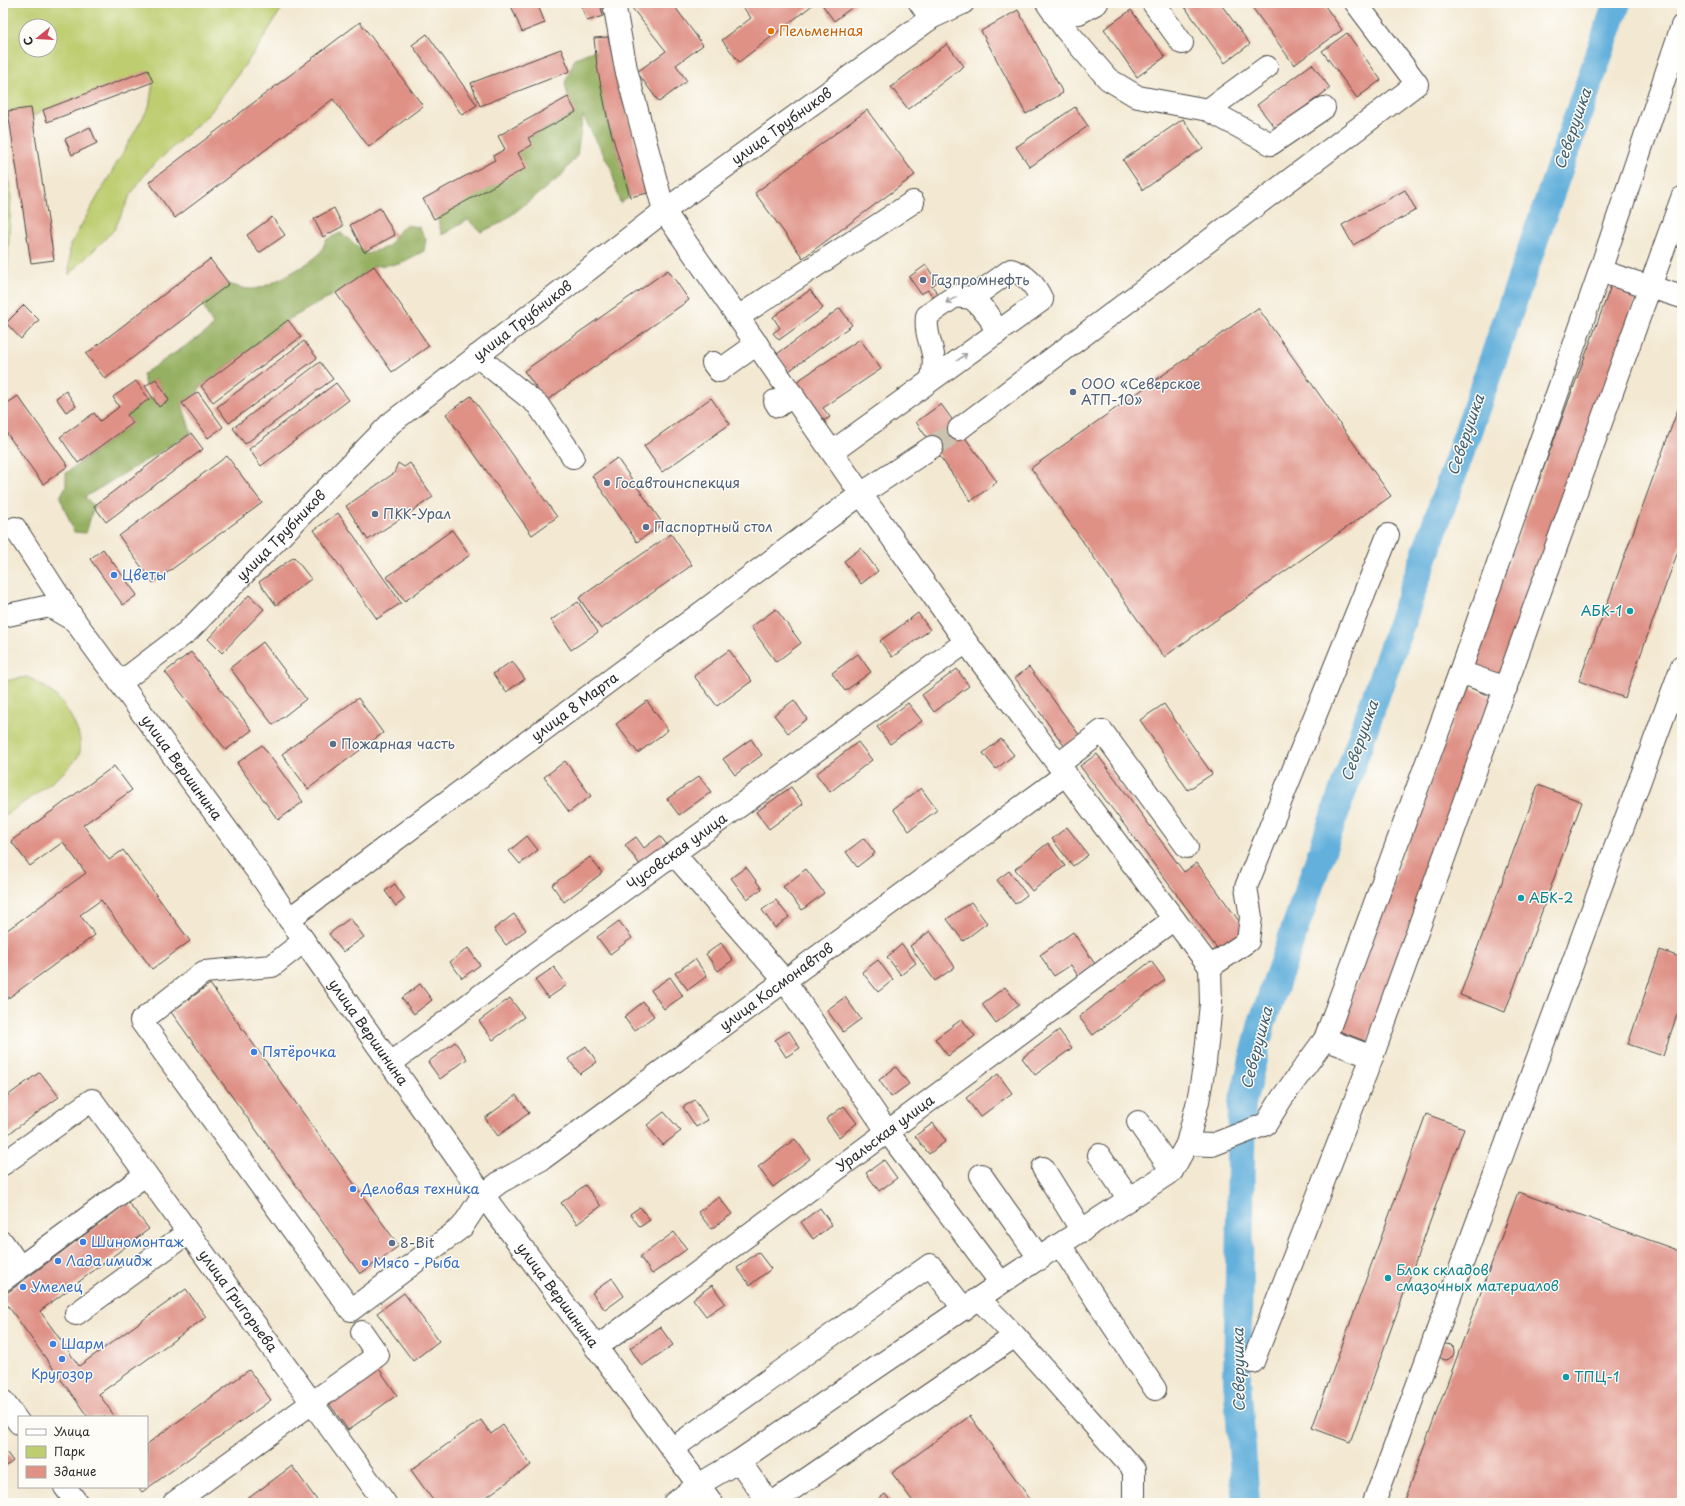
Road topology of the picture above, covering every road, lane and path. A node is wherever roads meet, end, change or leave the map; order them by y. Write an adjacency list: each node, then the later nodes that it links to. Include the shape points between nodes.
1 (614, 3): 15 (street, via 626,69)
2 (963, 3): 6 (street, улица Трубников)
3 (1097, 3): 7 (street, via 1078,13)
4 (1153, 3): 9 (street)
5 (1356, 3): 26 (street, via 1417,84)
6 (936, 9): 15 (street, улица Трубников)
7 (1051, 9): 12 (street, via 1108,79 1138,97)
8 (1682, 26): 16 (street)
9 (1182, 43)
10 (1268, 66): 12 (street)
11 (1324, 108): 12 (street, via 1271,144)
12 (1208, 110)
13 (1682, 198): 17 (street)
14 (913, 202): 20 (street)
15 (664, 212): 20 (street); 23 (street, улица Трубников)
16 (1600, 271): 17 (street); 39 (street)
17 (1650, 287): 18 (street); 41 (street)
18 (1682, 297)
19 (972, 298): 21 (street, via 988,314); 21 (street, via 1011,270 1022,274 1038,290 1042,300); 25 (street, one-way to 25, via 955,296 927,316 927,333 935,367)
20 (738, 317): 22 (street)
21 (997, 333): 25 (street, one-way to 21)
22 (757, 344): 24 (street, via 719,371); 28 (street, via 784,398)
23 (477, 356): 29 (street, via 538,406); 40 (street, улица Трубников, via 391,423 188,631)
24 (713, 363)
25 (931, 380): 28 (street)
26 (959, 428)
27 (932, 446): 30 (street, улица 8 Марта)
28 (832, 452): 30 (street)
29 (573, 457)
30 (861, 494): 37 (street); 45 (street, улица 8 Марта)
31 (14, 528): 36 (street)
32 (1388, 535): 48 (street, via 1246,888 1251,917 1248,941)
33 (3, 603): 34 (street)
34 (25, 610): 35 (street, улица Вершинина); 36 (street, улица Вершинина, via 51,607)
35 (3, 616)
36 (75, 621): 40 (street, улица Вершинина)
37 (966, 642): 42 (street); 44 (street, Чусовская улица)
38 (1682, 666): 91 (street)
39 (1460, 672): 41 (street); 50 (street)
40 (120, 683): 45 (street, улица Вершинина, via 266,882)
41 (1506, 688): 51 (street)
42 (1062, 769): 43 (street, улица Космонавтов, via 1102,731); 46 (street); 49 (street, улица Космонавтов)
43 (1186, 847)
44 (674, 854): 49 (street); 52 (street, Чусовская улица, via 542,949)
45 (289, 919): 47 (street, улица Вершинина)
46 (1174, 919): 48 (street); 54 (street, Уральская улица)
47 (304, 941): 52 (street, улица Вершинина); 62 (street, улица Космонавтов, via 272,966 204,972 141,1021 351,1310 462,1227)
48 (1210, 967): 55 (street, via 1211,1004 1205,1062)
49 (785, 981): 54 (street); 62 (street, улица Космонавтов, via 542,1159 500,1182)
50 (1325, 1039): 51 (street); 55 (street, via 1266,1124 1212,1145)
51 (1372, 1057): 77 (street)
52 (390, 1064): 62 (street, улица Вершинина)
53 (1138, 1122): 59 (street)
54 (887, 1131): 71 (street); 76 (street, Уральская улица)
55 (1187, 1144): 59 (street)
56 (1099, 1155): 63 (street)
57 (3, 1164): 60 (street, улица Григорьева, via 92,1100)
58 (1043, 1168): 64 (street)
59 (1172, 1172): 63 (street)
60 (145, 1175): 65 (street, улица Григорьева); 69 (street)
61 (981, 1175): 68 (street)
62 (483, 1195): 76 (street, улица Вершинина)
63 (1129, 1199): 64 (street)
64 (1082, 1231): 67 (street)
65 (187, 1233): 73 (street); 80 (street, улица Григорьева)
66 (3, 1243): 69 (street)
67 (1060, 1245): 68 (street); 78 (street)
68 (1040, 1259): 71 (street)
69 (20, 1267): 70 (street)
70 (3, 1280)
71 (1001, 1283): 72 (street)
72 (971, 1304): 75 (street); 82 (street, via 930,1265); 83 (street)
73 (76, 1314)
74 (362, 1332): 80 (street, via 378,1355)
75 (1015, 1336): 89 (street); 90 (street, via 1134,1470)
76 (596, 1348): 82 (street, улица Вершинина)
77 (1253, 1362)
78 (1155, 1389)
79 (3, 1401): 81 (street)
80 (312, 1404): 85 (street); 86 (street, улица Григорьева)
81 (18, 1422)
82 (672, 1449): 84 (street, улица Вершинина)
83 (739, 1461): 84 (street); 89 (street)
84 (698, 1485): 87 (street); 88 (street, улица Вершинина)
85 (174, 1503)
86 (385, 1503)
87 (674, 1503)
88 (712, 1503)
89 (771, 1503)
90 (1134, 1503)
91 (1374, 1503)

